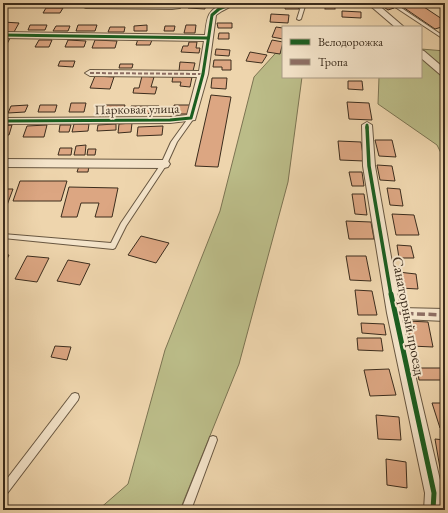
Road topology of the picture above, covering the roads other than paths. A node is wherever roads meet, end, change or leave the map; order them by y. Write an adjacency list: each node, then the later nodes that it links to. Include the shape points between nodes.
1 (182, 3): 6 (lane, via 172,8)
2 (233, 3): 12 (street, Парковая улица, via 212,15)
3 (304, 3): 7 (lane)
4 (370, 3): 8 (street)
5 (391, 3): 10 (lane)
6 (86, 7)
7 (300, 19)
8 (399, 26)
9 (445, 33): 10 (lane)
10 (438, 34): 13 (lane)
11 (3, 35): 12 (street)
12 (208, 38): 16 (street, Парковая улица)
13 (445, 38)
14 (422, 54): 17 (street)
15 (90, 73): 16 (street)
16 (203, 74): 18 (street, Парковая улица)
17 (445, 74)
18 (191, 118): 19 (street, Парковая улица); 22 (lane, via 174,142)
19 (3, 121)
20 (367, 125): 24 (street, Санаторный проезд, via 369,166)
21 (3, 163): 22 (street)
22 (164, 164): 23 (lane, via 123,224 113,246)
23 (3, 236)
24 (394, 313): 25 (street); 30 (street, Санаторный проезд, via 434,493)
25 (445, 315)
26 (75, 398): 28 (lane)
27 (213, 440): 29 (lane)
28 (3, 492)
29 (186, 510)
30 (433, 510)

